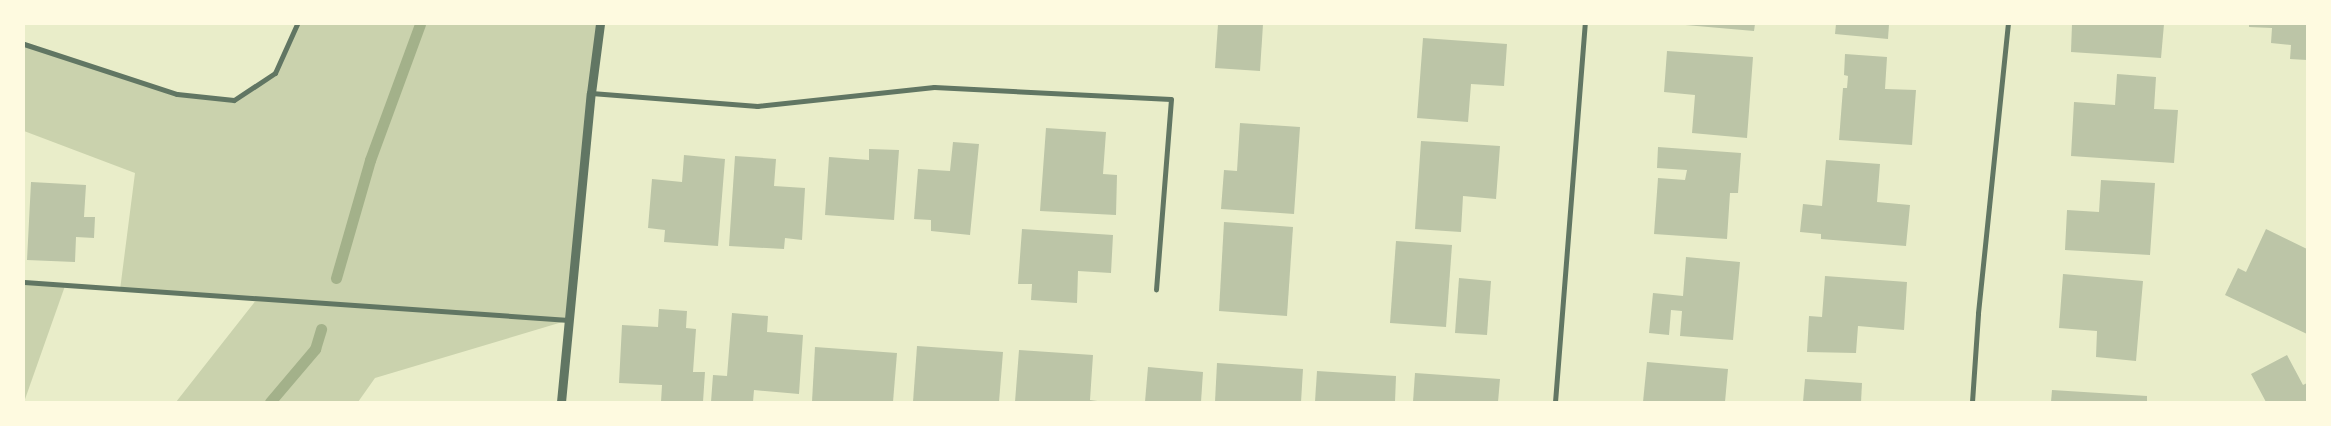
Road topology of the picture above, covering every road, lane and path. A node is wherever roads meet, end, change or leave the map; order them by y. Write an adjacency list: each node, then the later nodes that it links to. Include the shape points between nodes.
1 (297, 24): 5 (street, via 275,74 234,100 177,94)
2 (600, 24): 6 (street)
3 (1585, 24): 11 (street)
4 (2008, 24): 12 (street)
5 (24, 44)
6 (591, 93): 8 (street, via 757,106 934,87 1171,99); 9 (street)
7 (24, 282): 9 (street)
8 (1156, 289)
9 (569, 320): 10 (street)
10 (561, 402)
11 (1555, 402)
12 (1972, 402)

